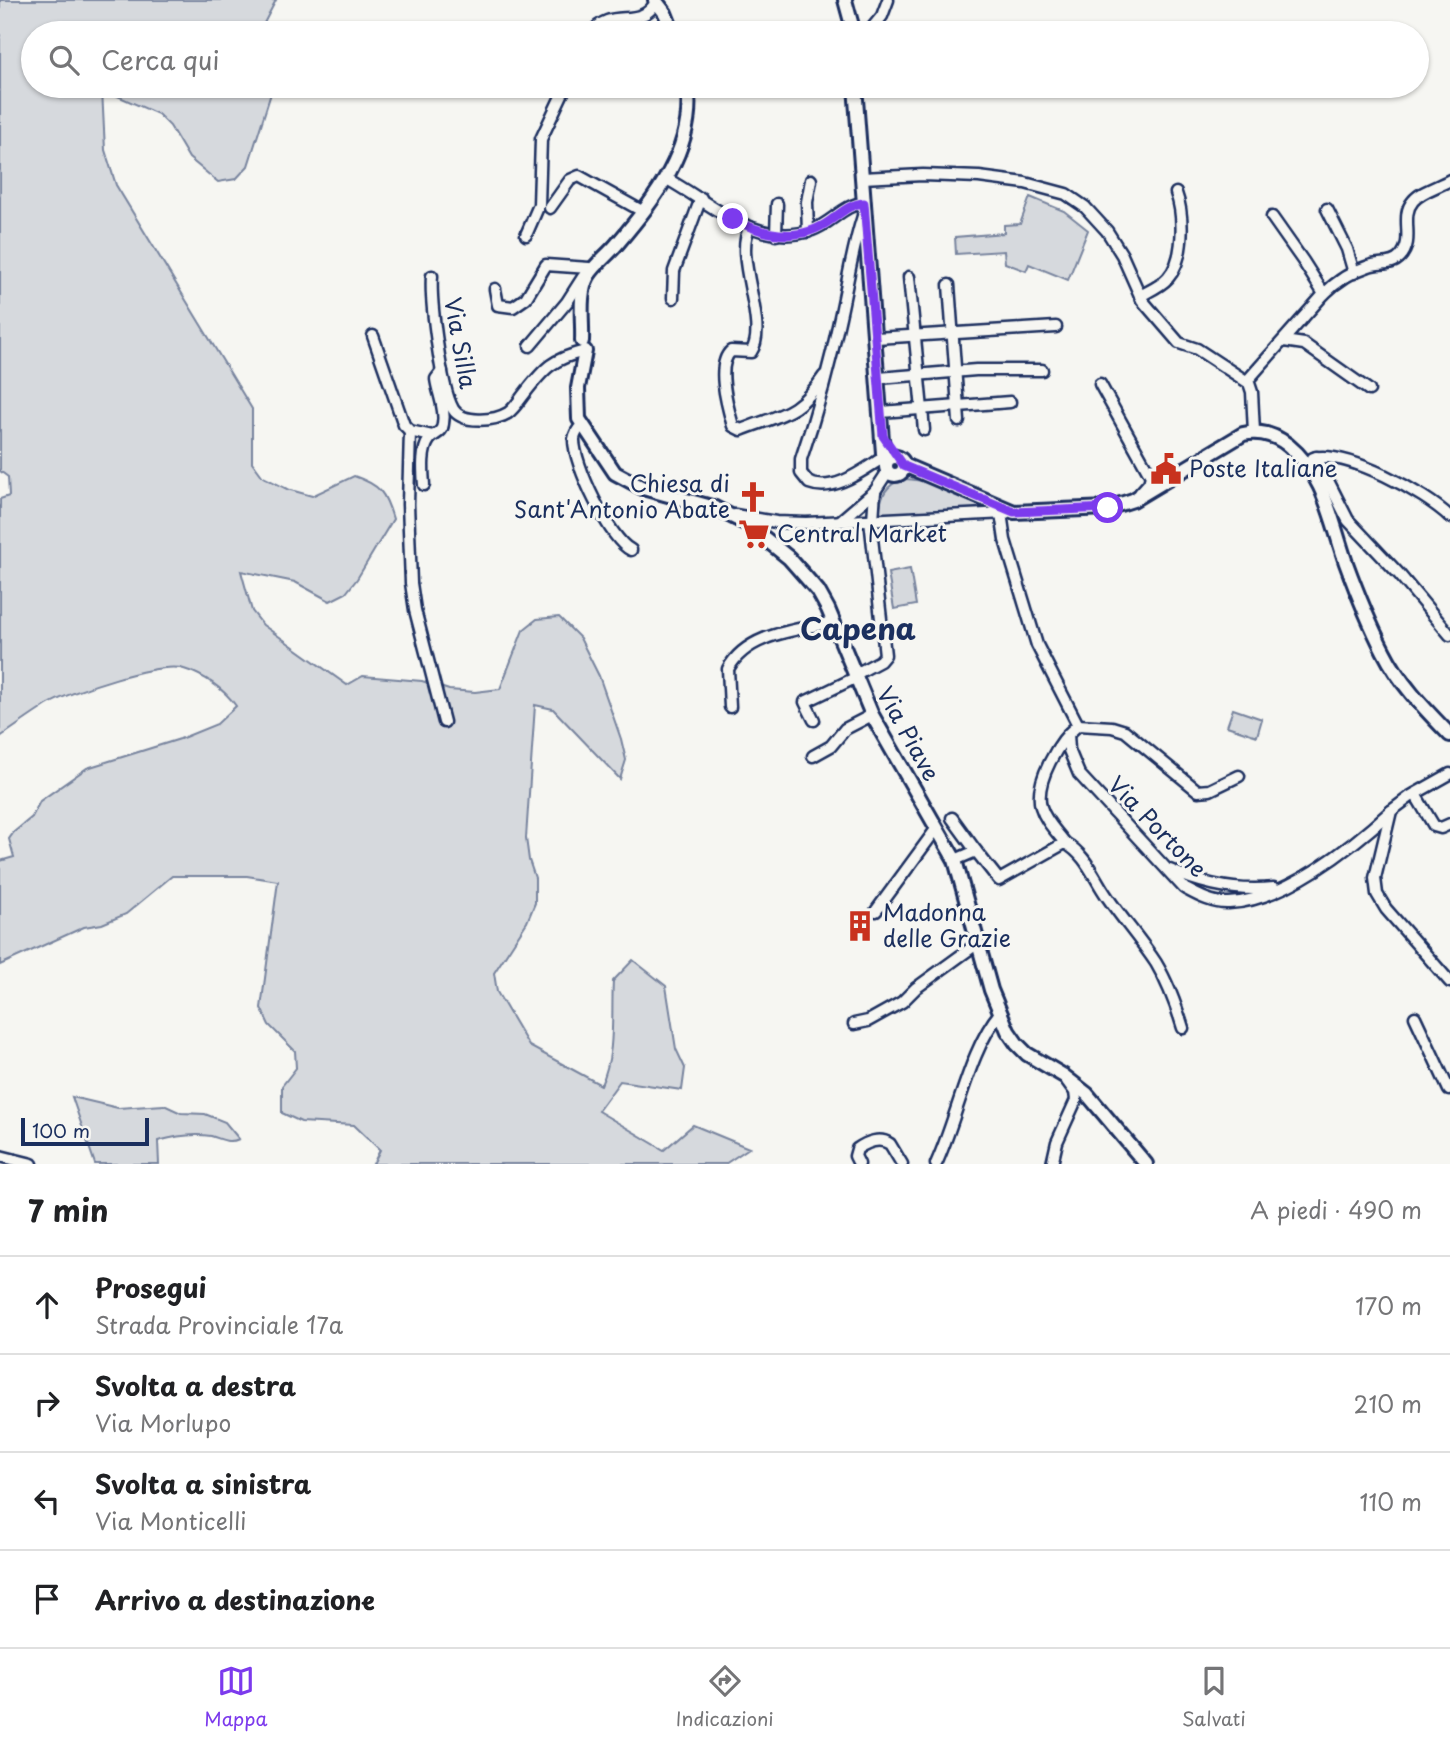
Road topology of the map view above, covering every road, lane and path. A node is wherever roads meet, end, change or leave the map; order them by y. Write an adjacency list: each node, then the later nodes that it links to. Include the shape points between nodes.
1 (845, 0): 6 (main road)
2 (888, 0): 7 (street)
3 (656, 1): 4 (street, via 636,18); 5 (main road)
4 (604, 21)
5 (668, 21)
6 (851, 21)
7 (878, 21)
8 (560, 98): 25 (street, via 541,139 540,201)
9 (688, 98): 12 (main road, via 686,128)
10 (856, 98): 11 (main road)
11 (862, 178): 18 (main road); 34 (street, via 979,177 1066,194 1107,231)
12 (667, 179): 16 (street); 21 (main road)
13 (811, 180): 24 (street)
14 (1450, 180): 28 (street, via 1409,206 1409,239 1399,258)
15 (1176, 193): 34 (street, via 1182,220 1175,265 1165,281)
16 (701, 198): 23 (street); 35 (street, via 674,271)
17 (778, 204): 26 (street)
18 (865, 206): 24 (street, via 851,206); 40 (main road); 46 (street)
19 (550, 208): 21 (street, via 570,180 579,176)
20 (1327, 209): 28 (street)
21 (642, 211): 27 (main road)
22 (1272, 217): 33 (street)
23 (750, 227): 26 (street); 46 (street, via 745,245 754,346 751,352 731,351 726,357 723,382 733,426 741,430 799,407)
24 (808, 232): 26 (street)
25 (526, 234)
26 (776, 235)
27 (591, 269): 32 (street, via 546,265 526,298 513,307 498,305); 42 (street); 43 (main road, via 583,292)
28 (1354, 273): 33 (street)
29 (432, 276): 45 (street, Via Silla)
30 (909, 277): 38 (street)
31 (948, 285): 37 (street)
32 (495, 289)
33 (1324, 294): 41 (street)
34 (1140, 296): 50 (street, via 1181,345 1197,349)
35 (673, 298)
36 (1056, 327): 37 (street)
37 (952, 332): 38 (street); 47 (street)
38 (915, 335): 40 (street); 48 (street)
39 (373, 336): 60 (street, via 402,420)
40 (876, 338): 49 (main road)
41 (1284, 341): 50 (street); 52 (street, via 1304,344)
42 (530, 346)
43 (584, 349): 45 (street, Via Silla, via 543,371 508,413 485,419 458,414); 58 (main road, via 578,391)
44 (1042, 370): 47 (street)
45 (442, 371): 62 (street, via 436,379 443,426)
46 (826, 372): 66 (street, via 801,458 804,479 815,486 830,485)
47 (956, 372): 48 (street); 54 (street)
48 (918, 375): 49 (street); 55 (street)
49 (879, 378): 56 (main road)
50 (1247, 382): 61 (street, via 1252,392)
51 (1100, 384): 69 (street, via 1151,476)
52 (1368, 390)
53 (1010, 402): 54 (street)
54 (958, 406): 55 (street); 57 (street)
55 (922, 409): 56 (street); 59 (street)
56 (881, 412): 63 (main road)
57 (959, 421)
58 (582, 425): 72 (main road, Via Piave, via 615,473 643,488); 79 (street, via 574,437 579,467 617,539)
59 (924, 430)
60 (411, 431): 62 (street); 86 (street, via 411,583)
61 (1254, 432): 64 (main road, via 1279,439); 69 (main road, via 1230,441)
62 (432, 436): 67 (street, via 424,454)
63 (883, 436): 65 (main road); 66 (main road)
64 (1311, 459): 73 (street, via 1338,457 1389,478); 81 (street, via 1345,516); 89 (main road, via 1357,591 1386,656 1408,691)
65 (902, 462): 66 (main road, via 891,458); 71 (main road)
66 (886, 465): 68 (street)
67 (424, 485)
68 (875, 491): 70 (street); 74 (street)
69 (1133, 500): 71 (main road, via 1108,508)
70 (854, 508): 75 (street); 76 (street)
71 (1007, 513): 74 (street); 87 (street, via 1005,540 1040,652)
72 (728, 514): 77 (street); 78 (main road, Via Piave)
73 (1450, 517)
74 (872, 520): 76 (street); 82 (street, via 885,654)
75 (840, 521): 76 (street); 77 (street)
76 (858, 521)
77 (779, 522): 78 (street)
78 (770, 541): 80 (main road, Via Piave, via 809,579)
79 (631, 550)
80 (833, 622): 82 (main road, Via Piave); 83 (street, via 771,636 749,648 728,669)
81 (1450, 635)
82 (854, 676): 84 (main road, Via Piave); 85 (street, via 802,704)
83 (730, 707)
84 (872, 715): 90 (street, via 845,729 831,746); 97 (main road, Via Piave)
85 (814, 720)
86 (444, 722)
87 (1078, 725): 88 (street); 92 (street, via 1125,731 1198,792)
88 (1068, 734): 98 (street, via 1046,771 1040,797 1044,815); 101 (street, Via Portone, via 1079,774)
89 (1450, 735)
90 (813, 756)
91 (1450, 774): 93 (street, Via Portone)
92 (1239, 776)
93 (1415, 794): 94 (street, Via Portone); 96 (street, via 1434,826)
94 (1391, 811): 102 (street, Via Portone, via 1327,862); 105 (street, via 1377,868 1377,894)
95 (952, 818): 99 (street)
96 (1450, 824)
97 (937, 828): 100 (main road, Via Piave); 103 (street)
98 (1065, 843): 99 (street, via 999,880); 109 (street, via 1083,857 1155,962)
99 (976, 851): 100 (street)
100 (955, 860): 104 (main road, Via Piave)
101 (1167, 869): 102 (street, via 1205,884 1250,891); 102 (street, Via Portone, via 1184,888 1226,904 1265,896)
102 (1281, 887)
103 (876, 911)
104 (978, 943): 106 (main road, Via Piave); 108 (street, via 906,1000)
105 (1450, 982)
106 (1000, 1013): 111 (main road, Via Piave, via 1022,1049); 117 (street, via 984,1036)
107 (1415, 1017): 110 (street)
108 (854, 1024)
109 (1184, 1028)
110 (1447, 1075): 112 (street)
111 (1064, 1076): 118 (street, via 1076,1100 1055,1150); 119 (main road, Via Piave, via 1091,1097)
112 (1449, 1090)
113 (0, 1156): 114 (street)
114 (32, 1164)
115 (859, 1164): 116 (street, via 857,1149 881,1141 890,1144)
116 (902, 1164)
117 (936, 1164)
118 (1054, 1164)
119 (1146, 1164)

